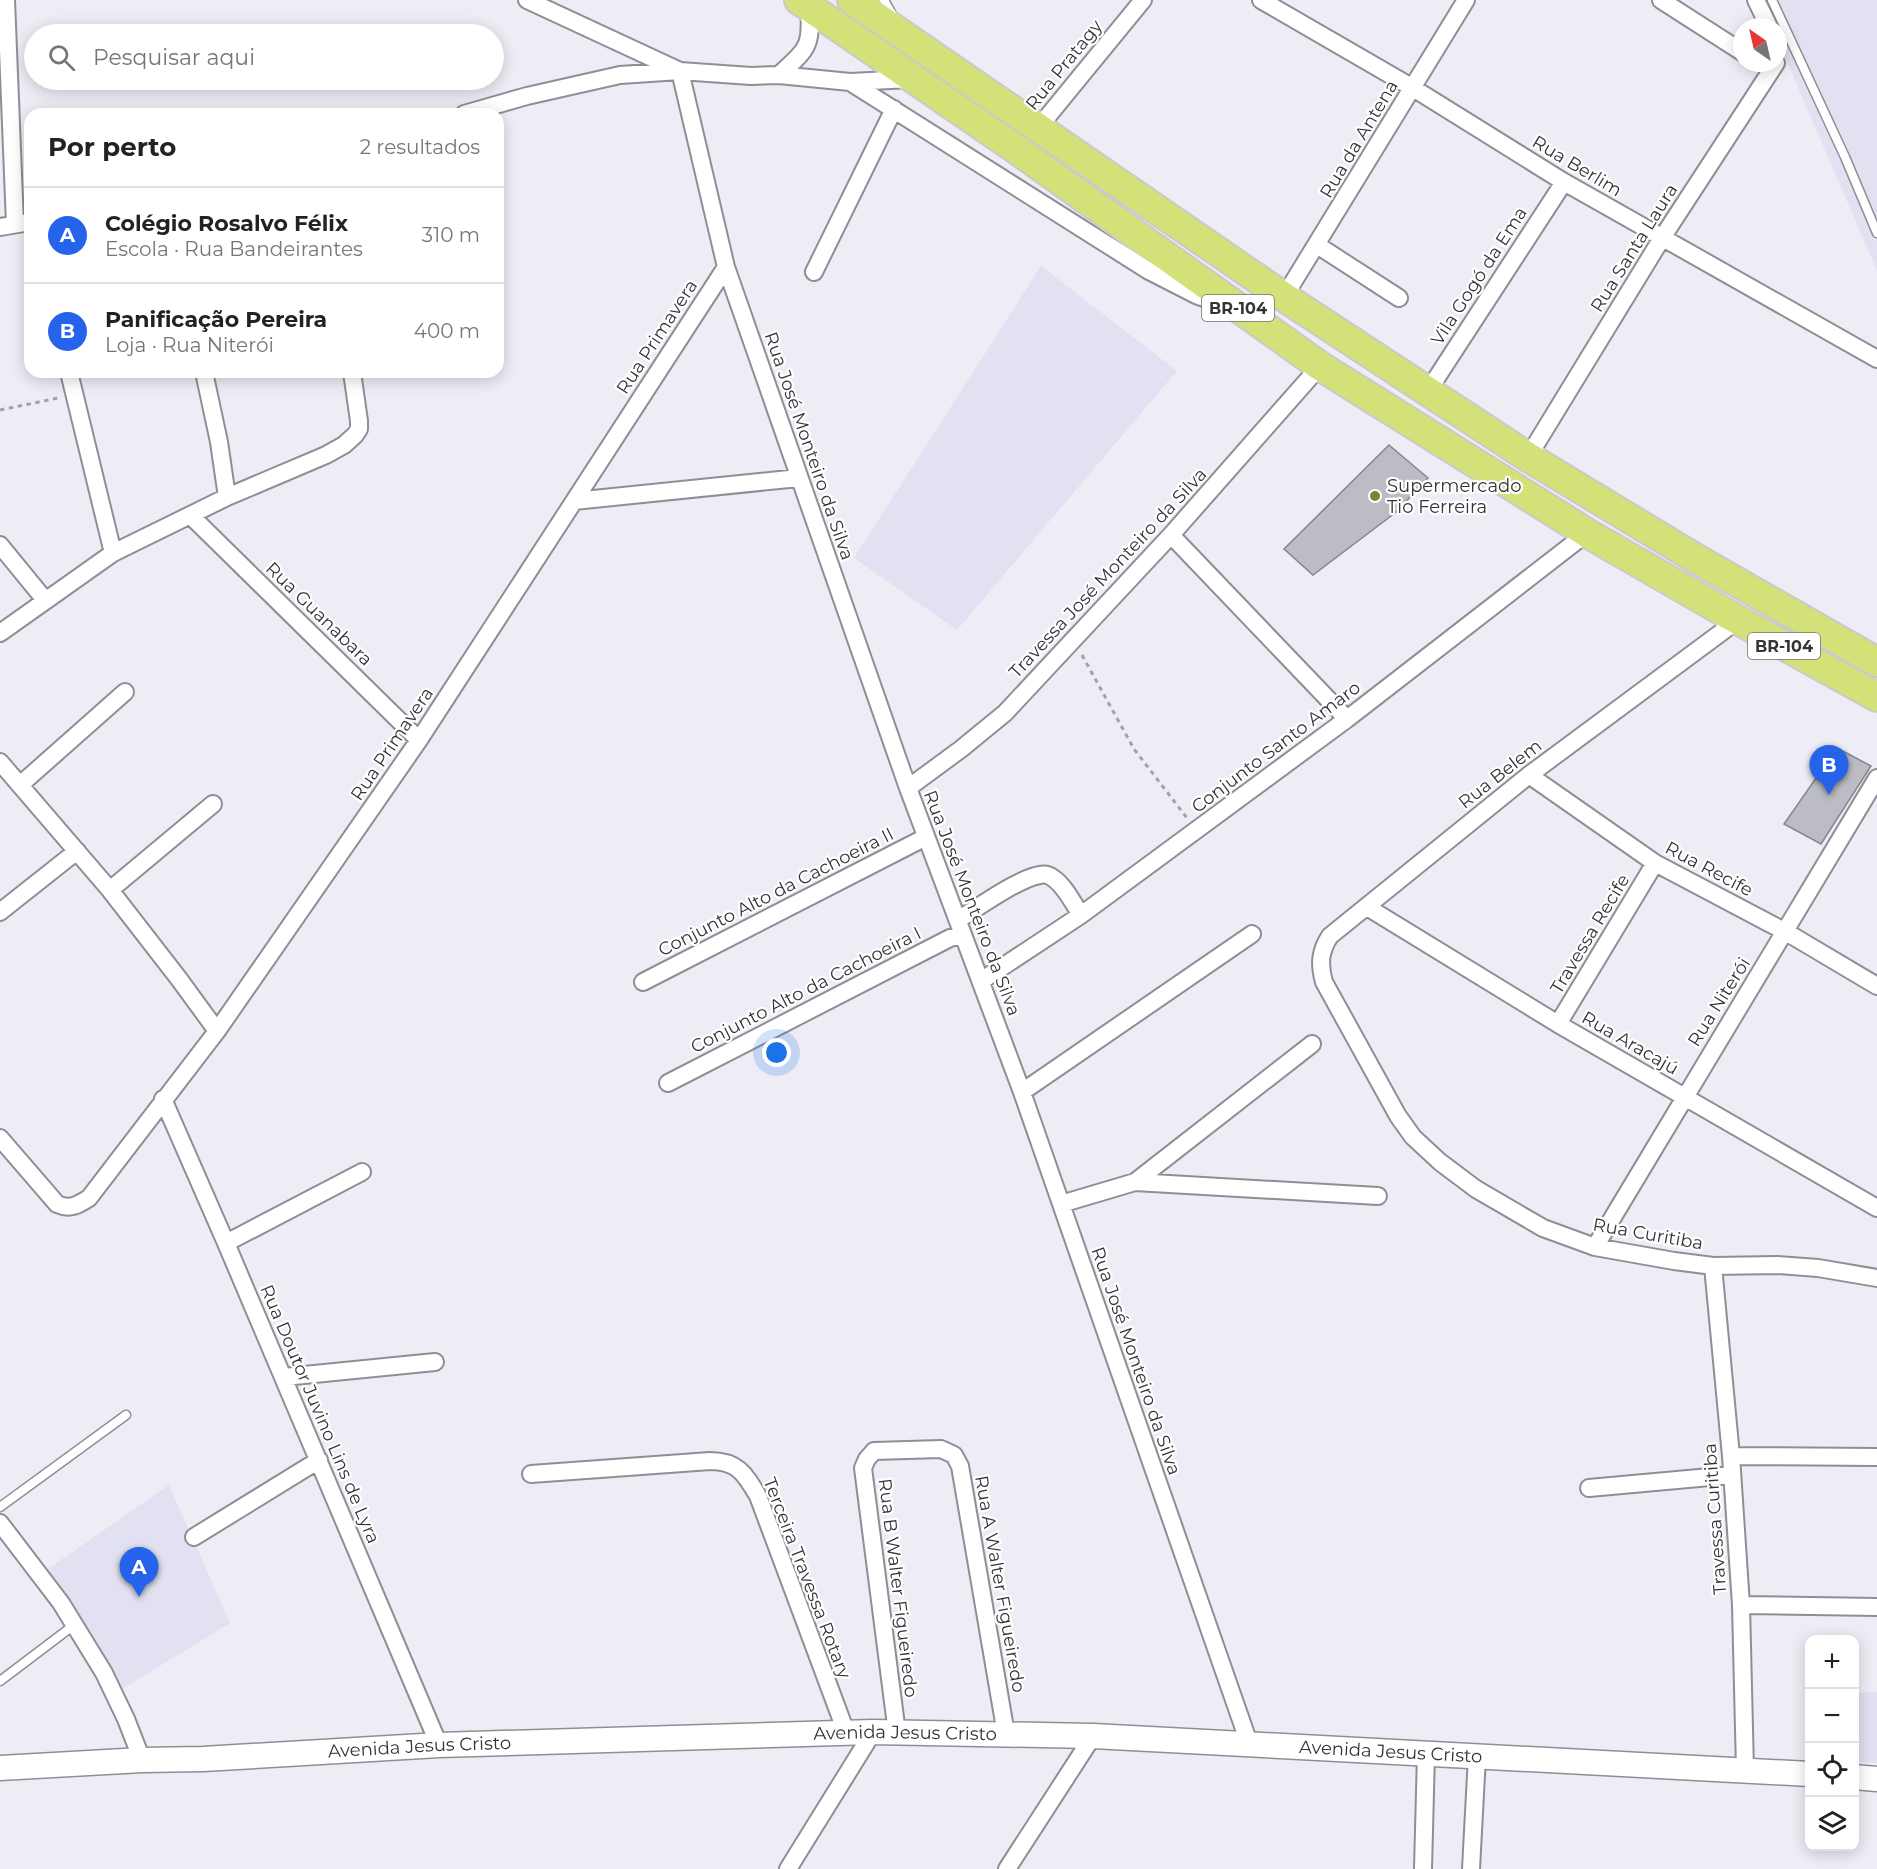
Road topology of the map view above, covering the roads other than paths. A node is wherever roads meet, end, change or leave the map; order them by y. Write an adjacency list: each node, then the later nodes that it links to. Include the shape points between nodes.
1 (6, 0): 25 (street)
2 (527, 0): 15 (street)
3 (852, 0): 13 (highway, BR-104)
4 (884, 0): 13 (lane)
5 (1143, 0): 23 (street, Rua Pratagy)
6 (1261, 0): 20 (street, Rua Berlim)
7 (1466, 0): 20 (street, Rua da Antena)
8 (1661, 0): 14 (street)
9 (1756, 0): 12 (street)
10 (1772, 0): 26 (lane)
11 (804, 3): 17 (street, via 811,33 807,45); 18 (highway, BR-104)
12 (1765, 18)
13 (903, 35): 23 (highway, BR-104)
14 (1733, 46)
15 (680, 71): 17 (street); 21 (street, via 620,75); 29 (street, Rua José Monteiro da Silva)
16 (1765, 72): 27 (street, Rua Santa Laura)
17 (779, 75): 19 (street)
18 (916, 79): 19 (street); 33 (highway, BR-104)
19 (850, 82): 22 (street)
20 (1413, 88): 24 (street, Rua Berlim); 28 (street, Rua da Antena)
21 (486, 108)
22 (894, 109): 30 (street); 33 (street, via 1149,271 1196,295)
23 (1039, 127): 31 (highway, BR-104)
24 (1564, 182): 27 (street, Rua Berlim); 39 (street, Vila Gogó da Ema)
25 (15, 224)
26 (1877, 233)
27 (1662, 237): 34 (street, Rua Berlim); 40 (street, Rua Santa Laura)
28 (1317, 245): 31 (street, Rua da Antena); 32 (street)
29 (726, 267): 41 (street, Rua José Monteiro da Silva); 43 (street, Rua Primavera)
30 (814, 272)
31 (1284, 297): 39 (highway, BR-104)
32 (1399, 298)
33 (1236, 308): 35 (highway, BR-104)
34 (1877, 359)
35 (1320, 366): 45 (highway, BR-104); 46 (street, Travessa José Monteiro da Silva)
36 (71, 378): 48 (street)
37 (205, 378): 42 (street)
38 (353, 378): 42 (street, via 359,421 355,435 335,450)
39 (1428, 391): 40 (highway, BR-104)
40 (1528, 457): 52 (highway, BR-104)
41 (799, 478): 43 (street); 61 (street, Rua José Monteiro da Silva)
42 (227, 497): 44 (street)
43 (574, 501): 56 (street, Rua Primavera)
44 (191, 516): 48 (street); 56 (street, Rua Guanabara)
45 (1587, 533): 50 (highway, BR-104); 55 (street, Conjunto Santo Amaro)
46 (1171, 535): 55 (street); 61 (street, Travessa José Monteiro da Silva, via 1005,713)
47 (0, 545): 49 (street)
48 (113, 553): 49 (street)
49 (45, 600): 51 (street)
50 (1738, 620): 54 (highway, BR-104); 58 (street, Rua Belem)
51 (0, 633)
52 (1877, 662)
53 (125, 692): 60 (street)
54 (1877, 697)
55 (1347, 720): 69 (street, Conjunto Santo Amaro)
56 (419, 740): 78 (street, Rua Primavera)
57 (0, 762): 60 (street)
58 (1529, 775): 65 (street, Rua Recife); 67 (street, Rua Belem)
59 (1877, 778): 71 (street, Rua Niterói)
60 (20, 785): 64 (street)
61 (908, 788): 63 (street, Rua José Monteiro da Silva)
62 (213, 804): 66 (street)
63 (926, 837): 70 (street, Rua José Monteiro da Silva); 74 (street, Conjunto Alto da Cachoeira II)
64 (77, 851): 66 (street); 68 (street)
65 (1655, 863): 71 (street, Rua Recife); 77 (street, Travessa Recife)
66 (110, 890): 78 (street)
67 (1367, 906): 75 (street, Rua Belem, via 1330,936 1323,947); 77 (street, Rua Aracajú)
68 (0, 912)
69 (1081, 915): 70 (street, Conjunto Alto da Cachoeira I, via 1063,888 1043,874 1024,881); 73 (street, Conjunto Santo Amaro)
70 (960, 928): 73 (street, Rua José Monteiro da Silva); 80 (street, Conjunto Alto da Cachoeira I, via 950,938)
71 (1786, 932): 76 (street, Rua Recife); 82 (street, Rua Niterói)
72 (1252, 934): 81 (street)
73 (981, 981): 81 (street, Rua José Monteiro da Silva)
74 (643, 982)
75 (1324, 982): 91 (street, Rua Curitiba, via 1413,1137 1476,1189 1543,1228)
76 (1877, 986)
77 (1558, 1024): 82 (street, Rua Aracajú)
78 (217, 1031): 83 (street, Rua Primavera)
79 (1312, 1044): 86 (street)
80 (668, 1083)
81 (1022, 1092): 88 (street, Rua José Monteiro da Silva)
82 (1684, 1097): 89 (street, Rua Aracajú); 91 (street, Rua Niterói)
83 (163, 1099): 84 (street, Rua Primavera, via 89,1198 71,1207 57,1204); 90 (street, Rua Doutor Juvino Lins de Lyra)
84 (0, 1138)
85 (362, 1172): 90 (street)
86 (1135, 1182): 87 (street); 88 (street)
87 (1378, 1196)
88 (1061, 1204): 116 (street, Rua José Monteiro da Silva)
89 (1877, 1208)
90 (226, 1243): 95 (street, Rua Doutor Juvino Lins de Lyra)
91 (1595, 1247): 92 (street, Rua Curitiba)
92 (1713, 1266): 93 (street, Rua Curitiba, via 1777,1265); 98 (street, Travessa Curitiba)
93 (1875, 1274)
94 (435, 1362): 95 (street)
95 (284, 1377): 100 (street, Rua Doutor Juvino Lins de Lyra)
96 (126, 1415): 104 (lane)
97 (874, 1451): 113 (street, Rua B Walter Figueiredo, via 863,1468); 114 (street, Rua A Walter Figueiredo, via 941,1449 954,1455 960,1466)
98 (1731, 1456): 99 (street); 102 (street, Travessa Curitiba)
99 (1877, 1457)
100 (319, 1460): 106 (street); 117 (street, Rua Doutor Juvino Lins de Lyra)
101 (531, 1474): 111 (street, Terceira Travessa Rotary, via 710,1461 733,1465 758,1496)
102 (1732, 1475): 103 (street); 107 (street, Travessa Curitiba)
103 (1589, 1488)
104 (0, 1507)
105 (0, 1523): 109 (street)
106 (194, 1537)
107 (1741, 1605): 108 (street); 122 (street, Travessa Curitiba)
108 (1877, 1607)
109 (74, 1625): 110 (lane); 120 (street, via 104,1673)
110 (0, 1681)
111 (846, 1732): 112 (main road, Avenida Jesus Cristo); 117 (main road, Avenida Jesus Cristo)
112 (873, 1732): 113 (main road, Avenida Jesus Cristo); 126 (street)
113 (897, 1733): 114 (main road, Avenida Jesus Cristo)
114 (1006, 1734): 115 (main road, Avenida Jesus Cristo)
115 (1093, 1736): 116 (main road, Avenida Jesus Cristo); 127 (street)
116 (1249, 1743): 118 (main road, Avenida Jesus Cristo)
117 (439, 1745): 120 (main road, Avenida Jesus Cristo)
118 (1426, 1753): 119 (main road, Avenida Jesus Cristo); 128 (street)
119 (1477, 1756): 122 (main road, Avenida Jesus Cristo); 129 (street)
120 (142, 1760): 121 (main road, Avenida Jesus Cristo)
121 (0, 1768)
122 (1745, 1770): 123 (main road, Avenida Jesus Cristo)
123 (1805, 1774)
124 (1859, 1778): 125 (main road)
125 (1877, 1779)
126 (788, 1869)
127 (1007, 1869)
128 (1424, 1869)
129 (1471, 1869)

